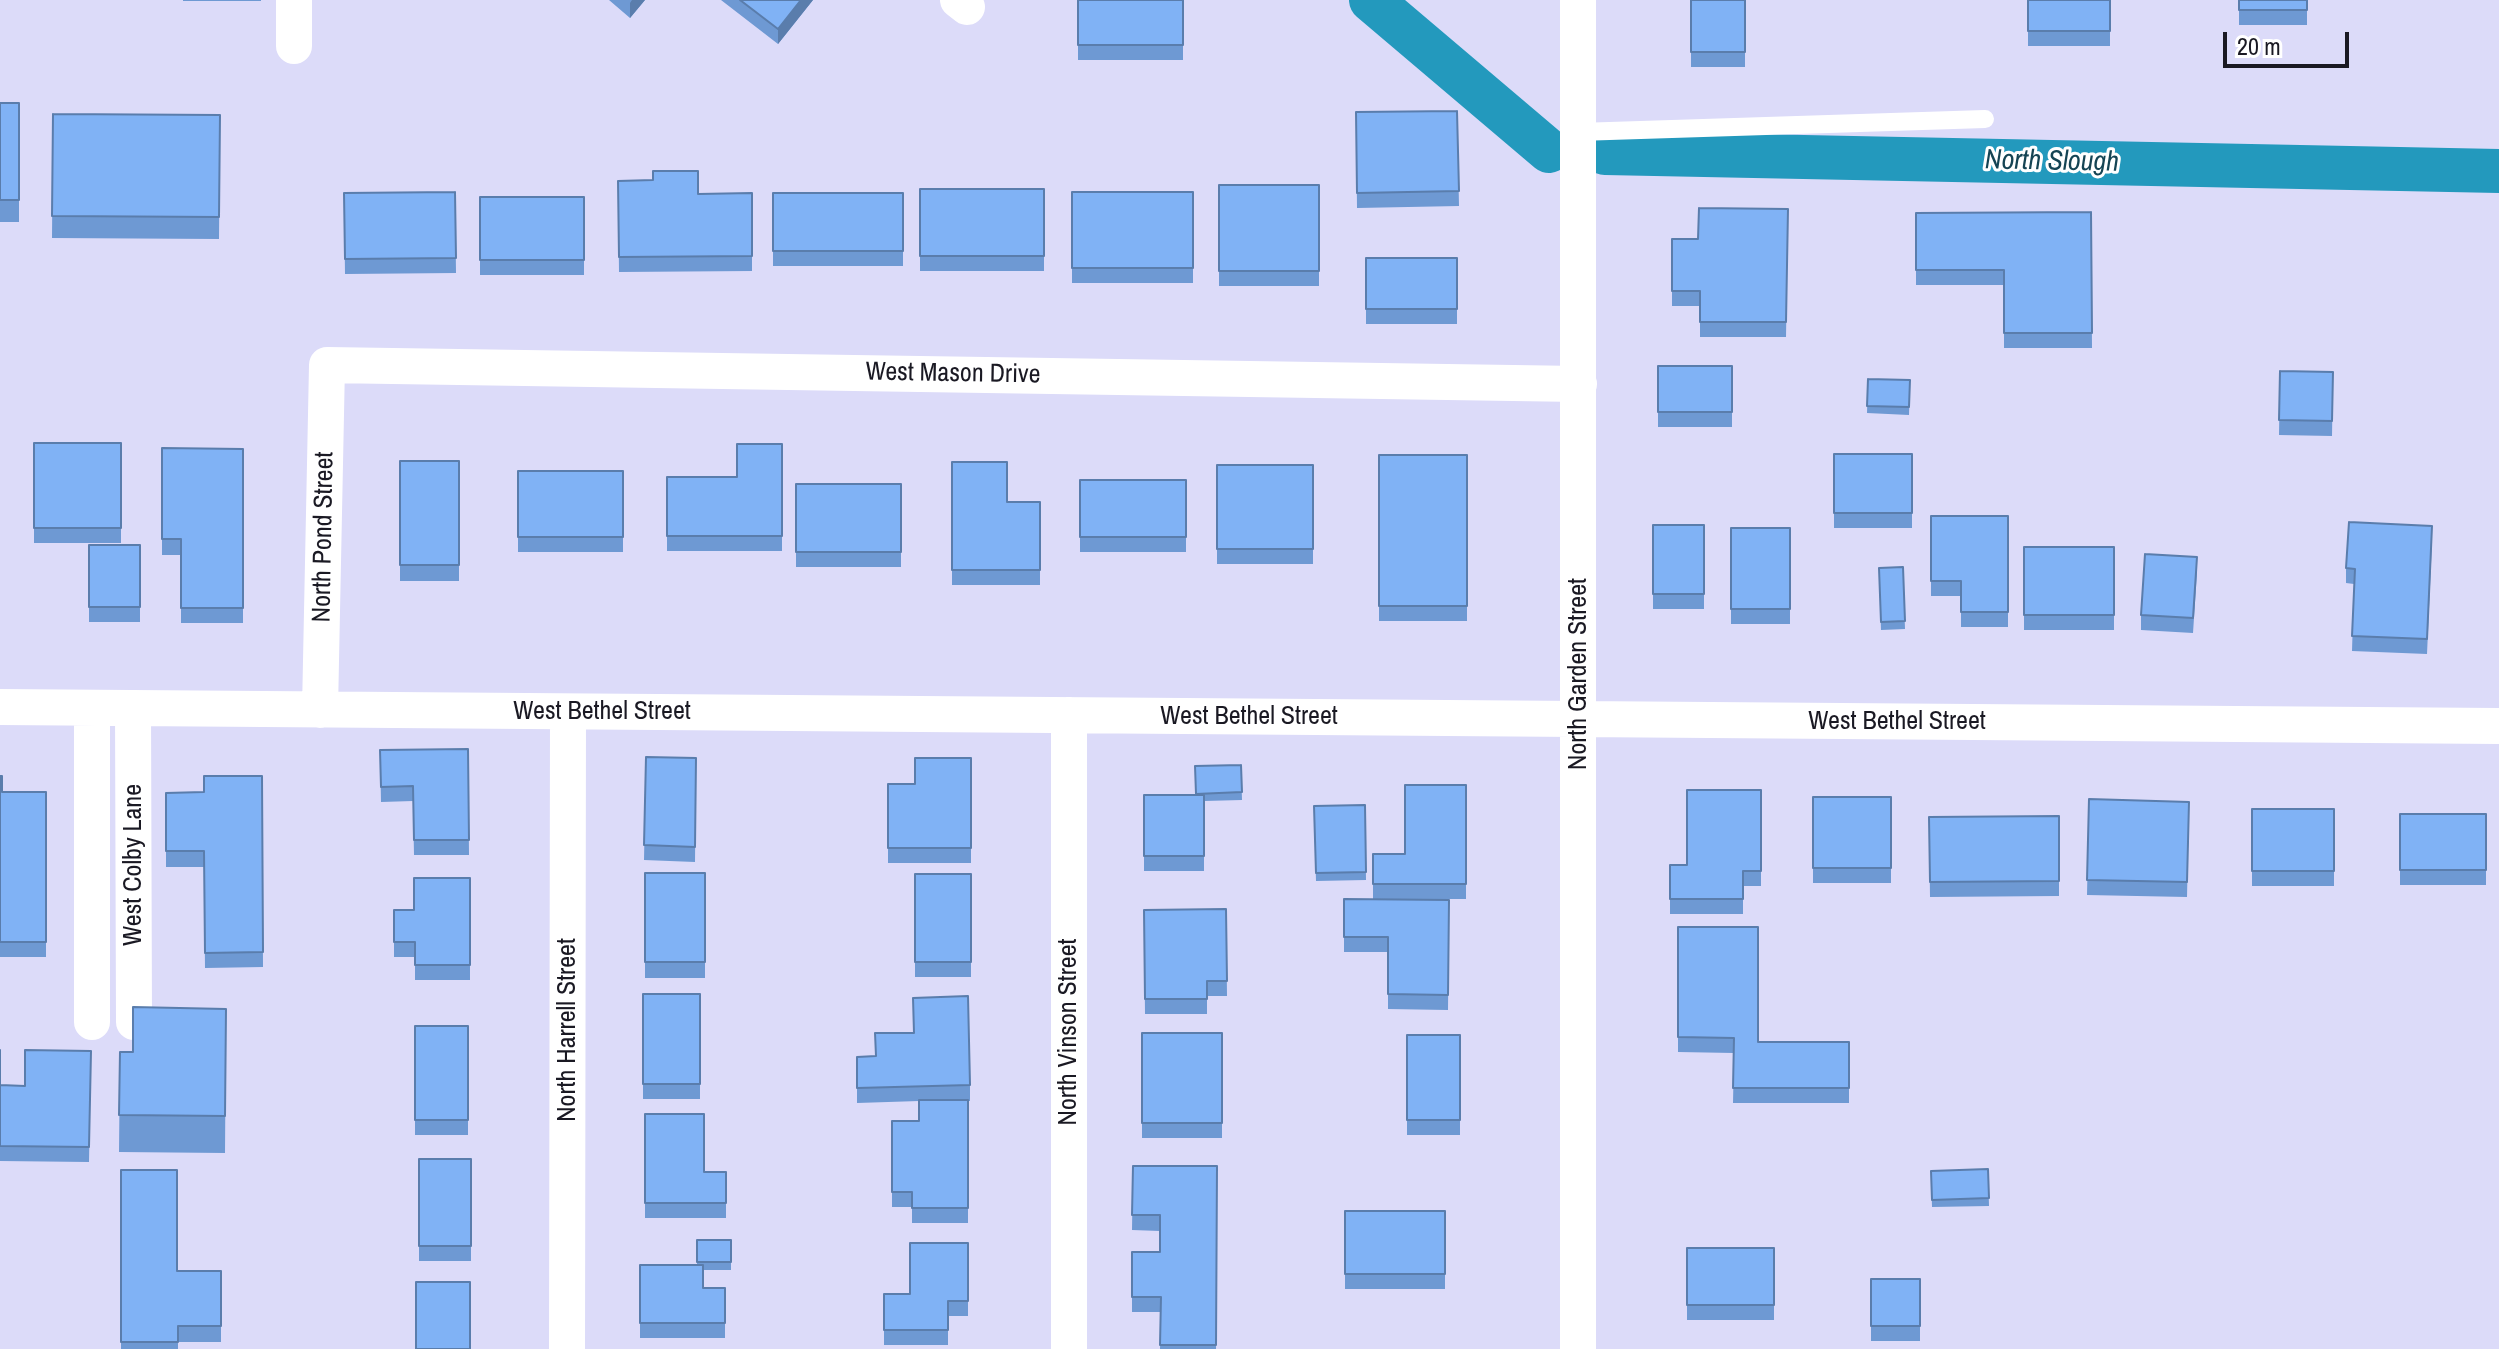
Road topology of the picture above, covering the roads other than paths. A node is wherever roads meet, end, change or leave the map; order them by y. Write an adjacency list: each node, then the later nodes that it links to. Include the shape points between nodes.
1 (294, 0): 3 (street)
2 (1578, 0): 5 (street, North Garden Street)
3 (294, 46)
4 (1985, 119): 5 (lane)
5 (1578, 132): 7 (street, North Garden Street)
6 (327, 365): 7 (street, West Mason Drive); 11 (street, North Pond Street)
7 (1579, 384): 14 (street, North Garden Street)
8 (0, 707): 9 (street, West Bethel Street)
9 (92, 708): 10 (street, West Bethel Street); 16 (street, West Colby Lane)
10 (133, 708): 11 (street, West Bethel Street); 17 (street, West Colby Lane)
11 (320, 710): 12 (street, West Bethel Street)
12 (568, 712): 13 (street, West Bethel Street); 18 (street, North Harrell Street)
13 (1069, 715): 14 (street, West Bethel Street); 19 (street, North Vinson Street)
14 (1579, 720): 15 (street, West Bethel Street); 20 (street, North Garden Street)
15 (2499, 726)
16 (92, 1022)
17 (134, 1022)
18 (567, 1349)
19 (1069, 1349)
20 (1578, 1349)

